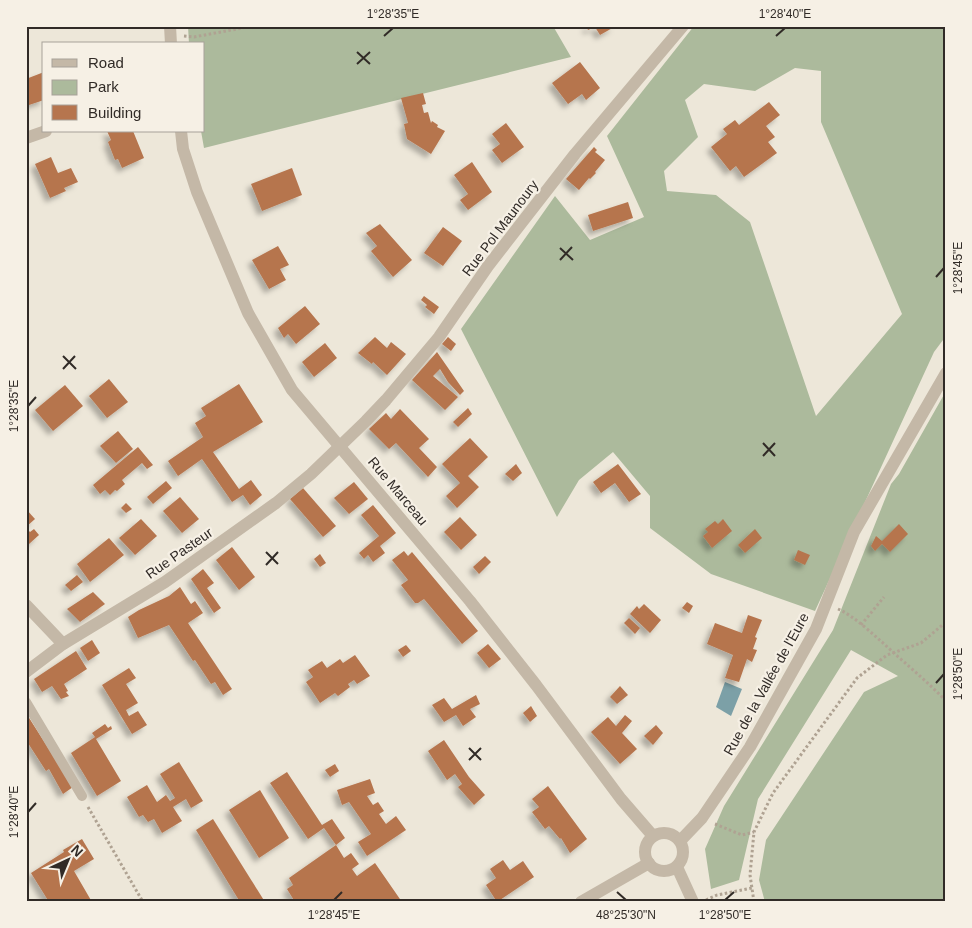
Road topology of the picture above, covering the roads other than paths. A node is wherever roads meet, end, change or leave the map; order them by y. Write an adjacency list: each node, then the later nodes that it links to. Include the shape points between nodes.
1 (683, 26): 6 (street, Rue Pol Maunoury, via 575,154 488,266 439,337 386,400)
2 (43, 132): 4 (street)
3 (181, 132): 6 (street, Rue Marceau, via 197,192 248,313 292,390)
4 (26, 138)
5 (946, 373): 13 (street, Rue de la Vallée de l'Eure, via 854,532 816,629 750,746 702,818)
6 (340, 447): 8 (street, Rue Pasteur, via 276,503 213,548 165,582); 12 (street, Rue Marceau, via 476,608 621,799)
7 (26, 605): 8 (street)
8 (64, 644): 9 (street, Rue Pasteur)
9 (26, 672)
10 (26, 702): 11 (lane)
11 (82, 796)
12 (653, 836): 13 (street, via 670,833); 14 (street, via 645,852)
13 (680, 841): 15 (street, via 684,851)
14 (649, 863): 15 (street, via 666,871); 16 (street)
15 (677, 866): 17 (street)
16 (581, 902)
17 (693, 902)

